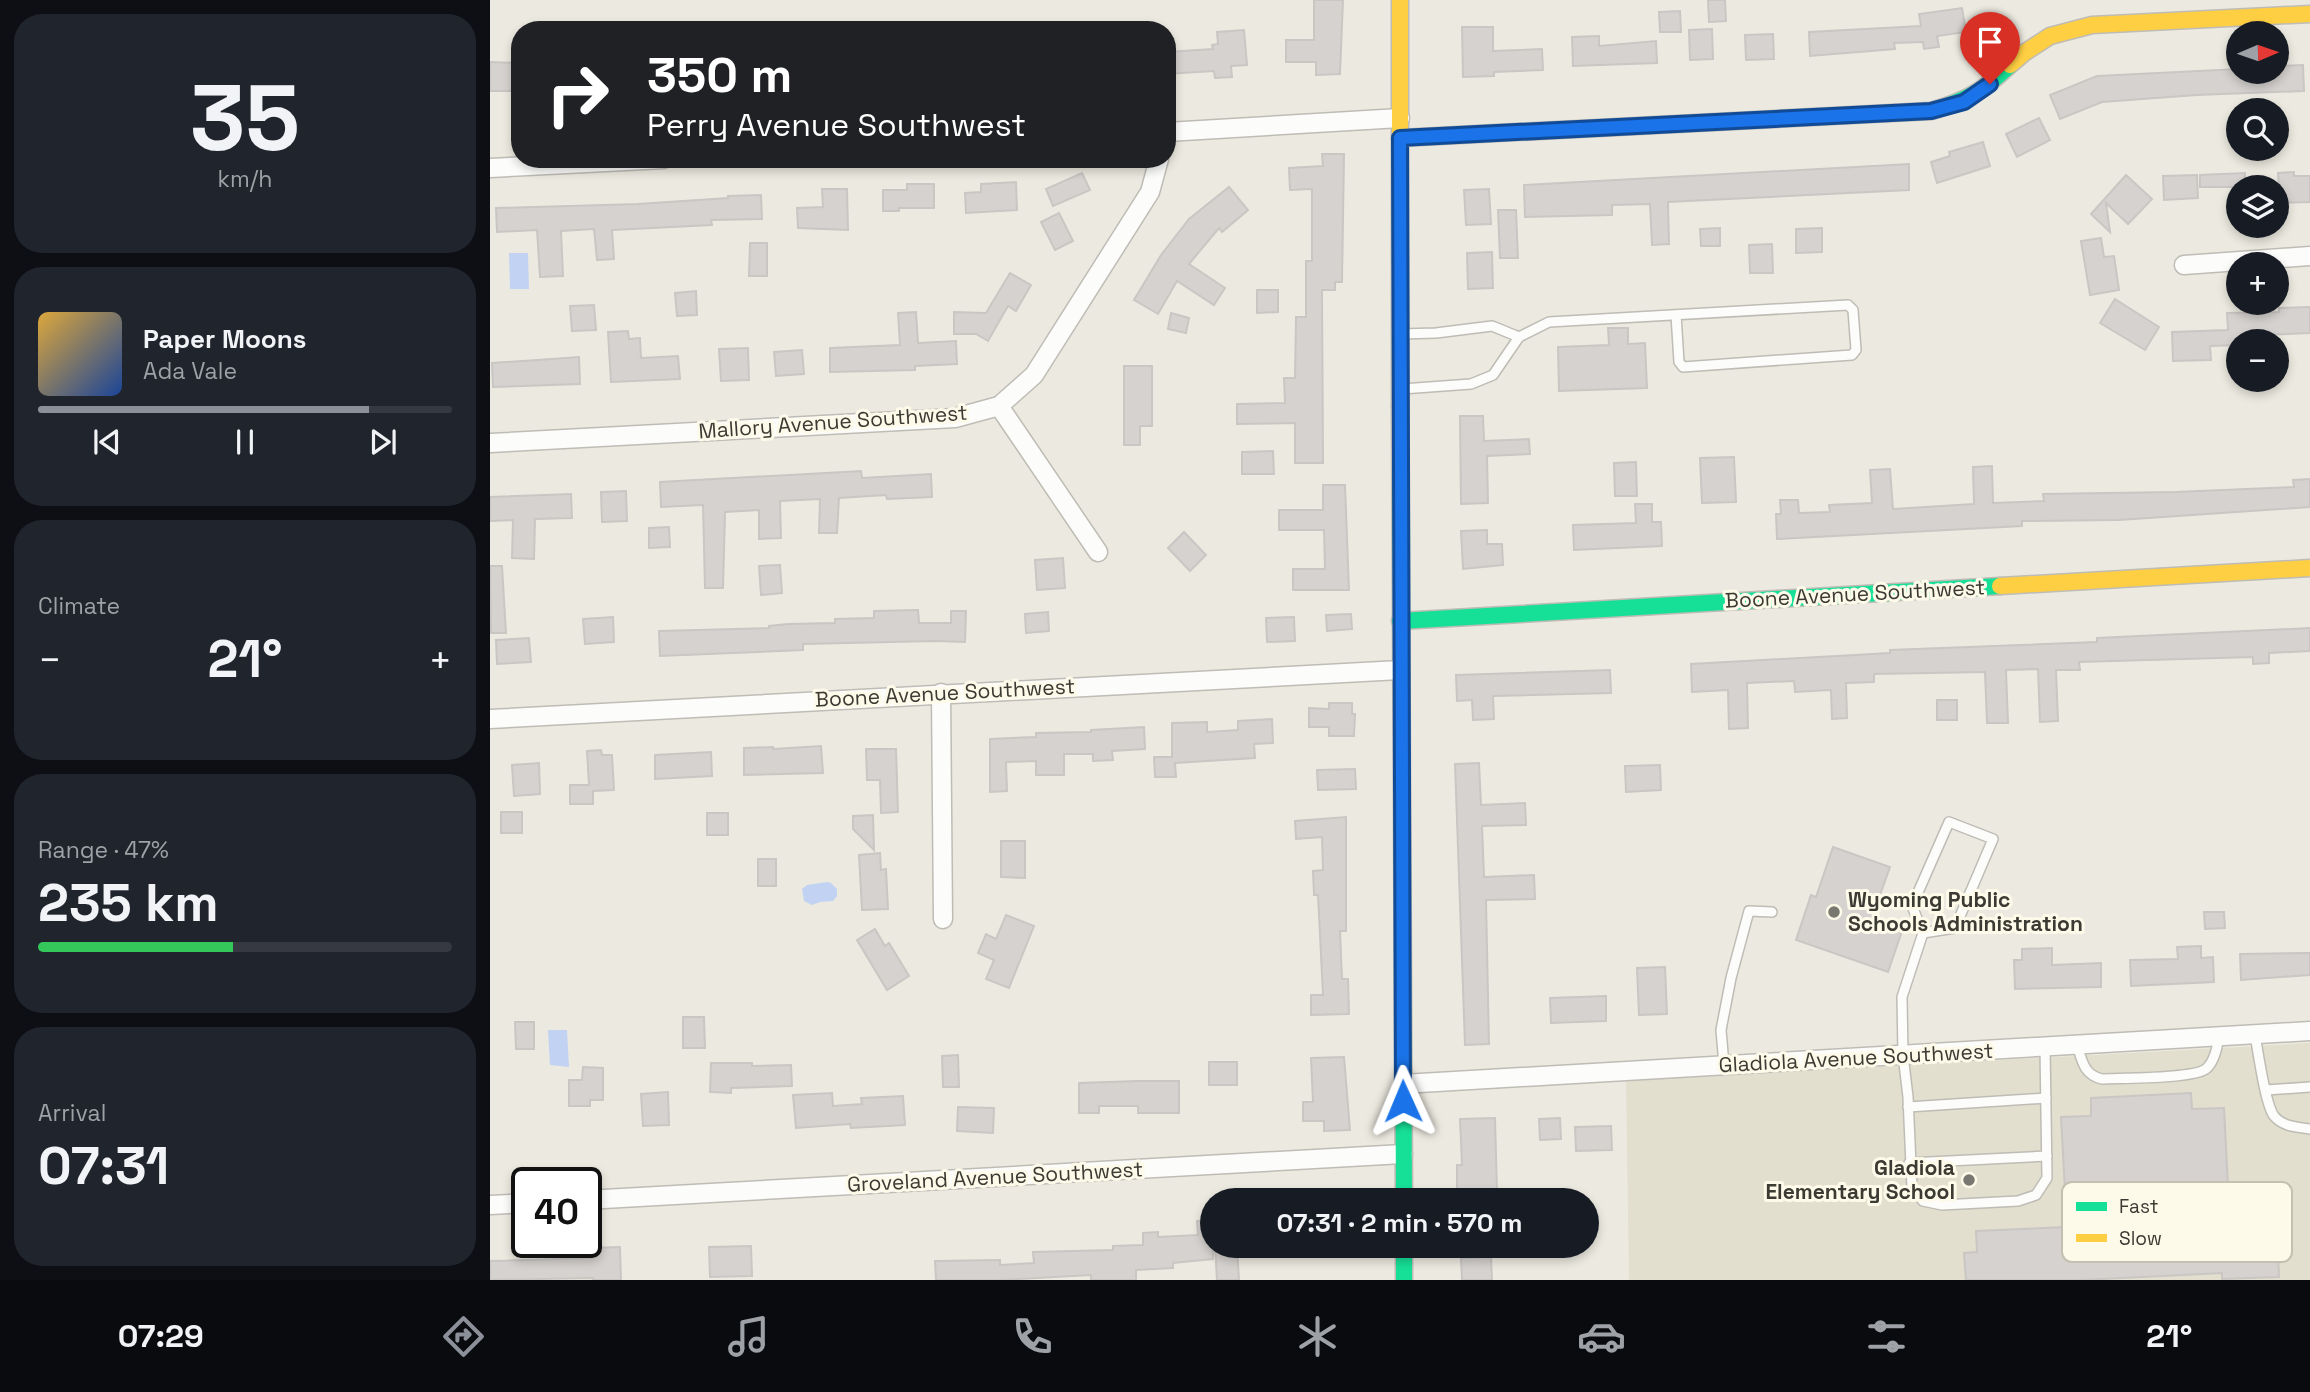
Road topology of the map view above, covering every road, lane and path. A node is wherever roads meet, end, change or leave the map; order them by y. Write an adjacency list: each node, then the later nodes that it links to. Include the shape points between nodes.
1 (1400, 0): 3 (street)
2 (2310, 15): 5 (street, via 2092,25 2050,36 1964,102 1931,111)
3 (1400, 118): 4 (street); 5 (street)
4 (1176, 131)
5 (1400, 138): 12 (street)
6 (511, 168): 8 (street)
7 (1156, 168): 15 (street, via 1150,192 1034,375)
8 (490, 169)
9 (2310, 256): 10 (street)
10 (2184, 265)
11 (1676, 315): 11 (lane, via 1848,305 1853,310 1856,350 1852,355 1683,366); 13 (lane, via 1549,322)
12 (1400, 334): 13 (lane, via 1492,326); 14 (street)
13 (1519, 337): 14 (lane, via 1493,375 1471,384)
14 (1400, 389): 19 (street)
15 (999, 406): 16 (street, Mallory Avenue Southwest, via 955,418); 17 (street, Mallory Avenue Southwest)
16 (490, 443)
17 (1098, 552)
18 (2310, 568): 19 (street, Boone Avenue Southwest)
19 (1400, 621): 20 (street)
20 (1400, 670): 21 (street, Boone Avenue Southwest); 33 (street)
21 (941, 693): 22 (street, Boone Avenue Southwest); 24 (street)
22 (490, 719)
23 (1772, 912): 32 (lane, via 1749,911 1721,1030)
24 (943, 919)
25 (1923, 933): 25 (lane, via 1912,906 1949,822 1993,839 1955,928); 31 (lane, via 1902,997)
26 (2310, 1031): 27 (street, Gladiola Avenue Southwest)
27 (2255, 1035): 28 (street, Gladiola Avenue Southwest); 35 (lane)
28 (2219, 1037): 29 (street, Gladiola Avenue Southwest); 29 (lane, via 2207,1069 2192,1075 2093,1077 2085,1070)
29 (2077, 1045): 30 (street, Gladiola Avenue Southwest)
30 (2045, 1047): 31 (street, Gladiola Avenue Southwest); 36 (lane)
31 (1903, 1055): 32 (street, Gladiola Avenue Southwest); 37 (lane)
32 (1724, 1065): 33 (street, Gladiola Avenue Southwest)
33 (1403, 1084): 39 (street)
34 (2310, 1087): 35 (lane)
35 (2266, 1090): 38 (lane, via 2274,1116 2289,1127)
36 (2046, 1098): 37 (lane); 40 (lane)
37 (1908, 1107): 41 (lane)
38 (2310, 1129)
39 (1403, 1154): 42 (street); 43 (street, Groveland Avenue Southwest)
40 (2047, 1156): 41 (lane); 41 (lane, via 2047,1178 2036,1195 2018,1201 1942,1205 1923,1201 1912,1188)
41 (1909, 1163)
42 (1404, 1188)
43 (602, 1199)
44 (511, 1204): 45 (street)
45 (490, 1205)
46 (1404, 1258): 47 (street)
47 (1405, 1280)

